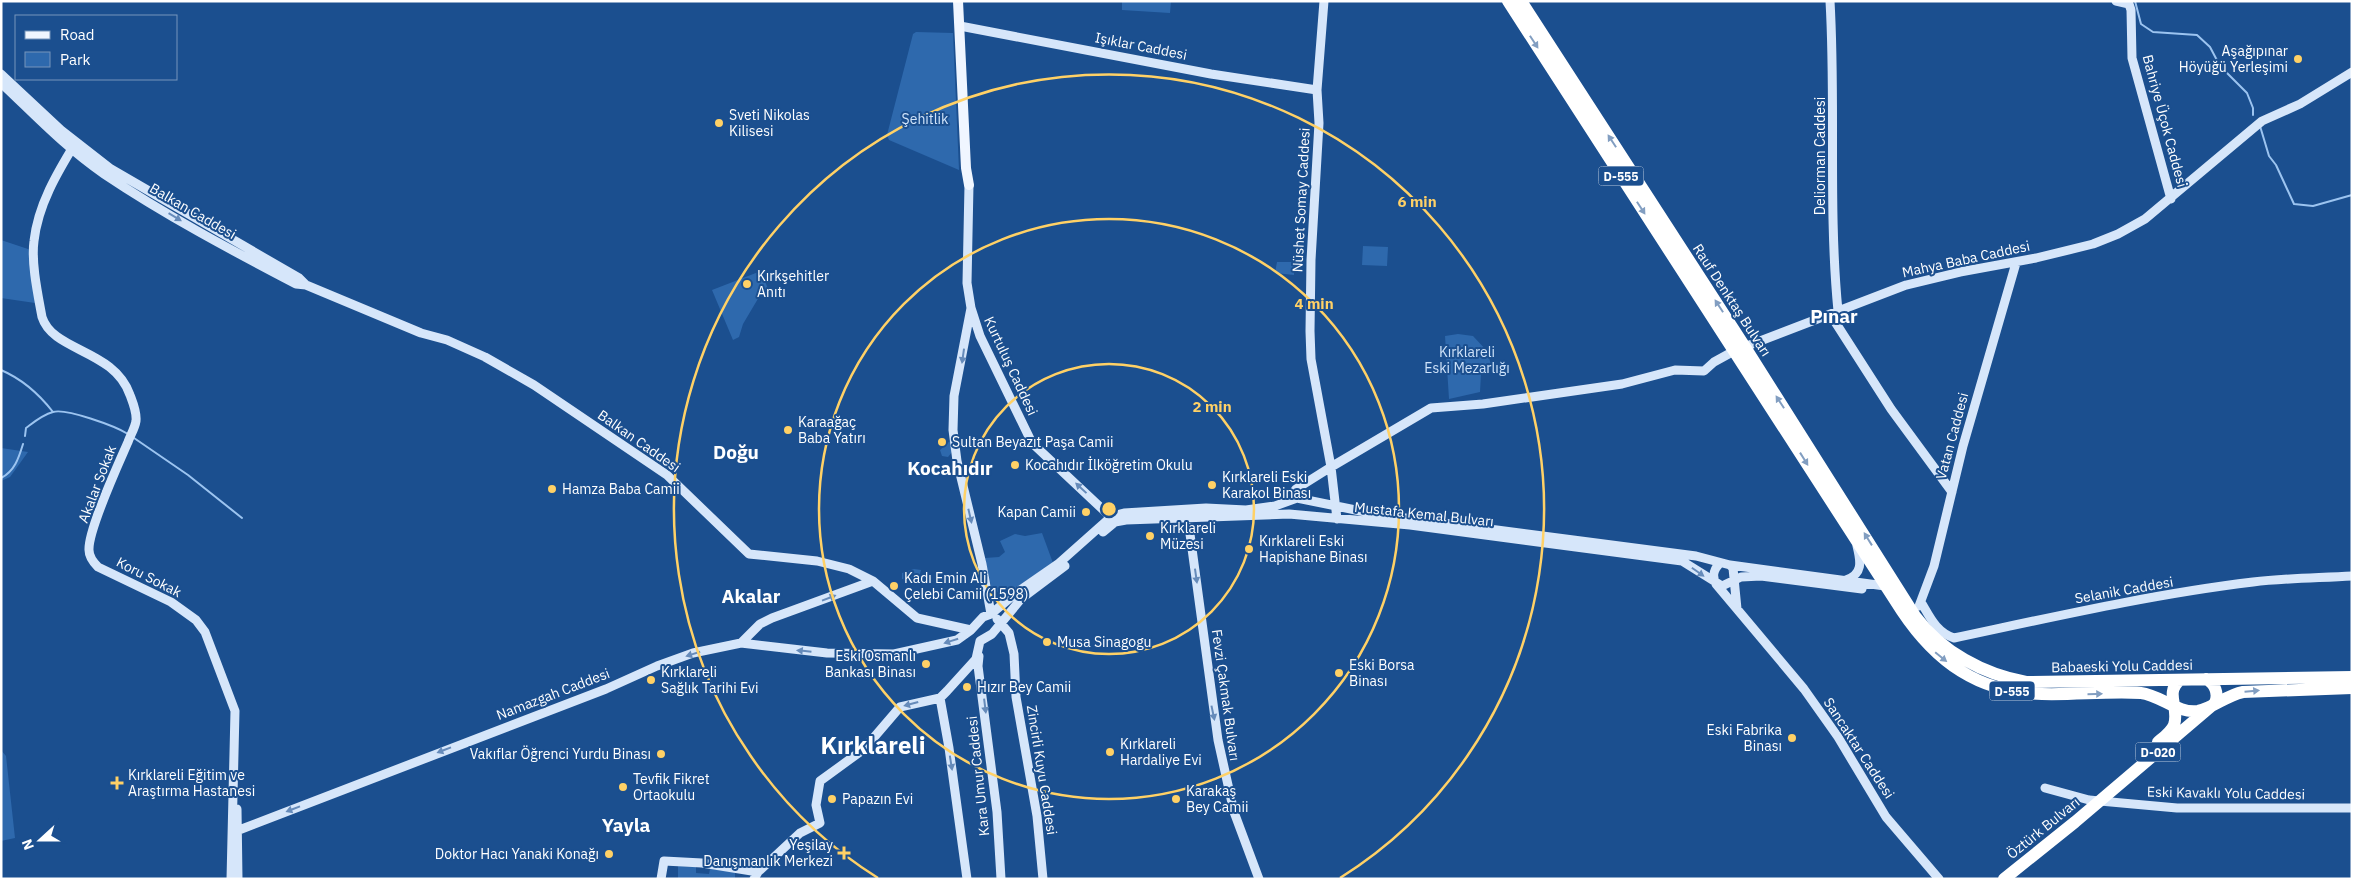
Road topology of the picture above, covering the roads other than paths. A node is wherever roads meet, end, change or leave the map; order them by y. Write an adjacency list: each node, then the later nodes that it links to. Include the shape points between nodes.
1 (958, 1): 8 (main road)
2 (965, 1): 8 (main road)
3 (1324, 1): 12 (street, Nüshet Somay Caddesi)
4 (1508, 1): 19 (highway, Rauf Denktaş Bulvarı / D-555, one-way to 19)
5 (1521, 1): 19 (highway, Rauf Denktaş Bulvarı / D-555, one-way to 5)
6 (1830, 1): 18 (street, Deliorman Caddesi, via 1834,105)
7 (2116, 1): 15 (street, Bahriye Üçok Caddesi, via 2128,4 2131,10 2132,58)
8 (963, 27): 12 (street, Işıklar Caddesi, via 1211,74); 14 (main road, Kurtuluş Caddesi)
9 (2352, 72): 15 (street, Mahya Baba Caddesi, via 2306,100 2262,121)
10 (1, 74): 13 (street, Balkan Caddesi)
11 (1, 83): 13 (street, Balkan Caddesi)
12 (1318, 90): 20 (street, Nüshet Somay Caddesi, via 1310,331 1311,359)
13 (74, 146): 31 (street, Akalar Sokak, via 42,205 34,241 42,317 51,333 121,375 132,399 136,422 93,531); 36 (street, Balkan Caddesi, via 104,174 296,284 306,285 421,333 447,340 534,385 667,475 748,554 817,561 849,569)
14 (969, 185): 17 (street, Kurtuluş Caddesi, via 968,283)
15 (2171, 199): 16 (street, Mahya Baba Caddesi, via 2118,234 2093,244)
16 (2016, 263): 18 (street, Mahya Baba Caddesi, via 1906,285); 21 (street, Vatan Caddesi)
17 (971, 308): 28 (street, Kurtuluş Caddesi, one-way to 17, via 1032,443 980,336); 42 (street, one-way to 42, via 954,396 953,430 956,461)
18 (1834, 312): 19 (street, Mahya Baba Caddesi); 21 (street, Deliorman Caddesi, via 1891,409)
19 (1739, 353): 20 (street, Mahya Baba Caddesi, via 1714,362 1704,371 1675,370 1605,386 1431,408); 30 (highway, Rauf Denktaş Bulvarı / D-555, one-way to 30); 39 (highway, Rauf Denktaş Bulvarı / D-555, one-way to 19)
20 (1331, 467): 23 (street, via 1296,489); 24 (street, Nüshet Somay Caddesi)
21 (1952, 492): 40 (street, Vatan Caddesi, via 1934,566)
22 (1307, 499): 23 (street, Mustafa Kemal Bulvarı); 24 (street, Mustafa Kemal Bulvarı); 27 (street)
23 (1287, 501): 25 (street, Mustafa Kemal Bulvarı, via 1246,510 1206,508); 26 (street)
24 (1336, 504): 29 (street, Nüshet Somay Caddesi); 32 (street, Mustafa Kemal Bulvarı, via 1375,514 1696,556)
25 (1187, 514): 26 (street, Mustafa Kemal Bulvarı); 28 (street, Mustafa Kemal Bulvarı, via 1124,514); 68 (street, Fevzi Çakmak Bulvarı, one-way to 68, via 1218,740 1234,812)
26 (1289, 514): 27 (street, Mustafa Kemal Bulvarı)
27 (1305, 515): 29 (street, Mustafa Kemal Bulvarı)
28 (1114, 519): 42 (street); 44 (street, via 1057,573 1021,599)
29 (1337, 519): 38 (street, Mustafa Kemal Bulvarı, one-way to 38, via 1420,526 1682,561)
30 (1856, 540): 35 (street, via 1861,564 1856,575); 39 (highway, Rauf Denktaş Bulvarı)
31 (90, 557): 55 (street, Koru Sokak, via 98,567 171,602 196,620 205,632 235,711)
32 (1720, 563): 33 (street, Mustafa Kemal Bulvarı); 38 (street, via 1715,568)
33 (1730, 565): 35 (street, Mustafa Kemal Bulvarı); 37 (street)
34 (2352, 576): 40 (street, Selanik Caddesi, via 2219,587 1954,638 1943,634)
35 (1845, 580): 39 (street, Mustafa Kemal Bulvarı)
36 (873, 581): 45 (street, Balkan Caddesi, via 917,618); 47 (street, one-way to 36, via 760,624 772,618)
37 (1734, 582): 38 (street, via 1722,586); 39 (street, via 1741,577 1760,576); 41 (street)
38 (1716, 584): 41 (street, Mustafa Kemal Bulvarı)
39 (1891, 587): 43 (highway, Rauf Denktaş Bulvarı); 54 (highway, Babaeski Yolu Caddesi / D-555, one-way to 54, via 1930,648 1956,668 1984,683 2029,694 2142,694)
40 (1921, 602): 43 (street, Vatan Caddesi)
41 (1737, 609): 61 (street, Sancaktar Caddesi, via 1804,689 1838,737 1886,817)
42 (991, 614): 44 (street, Zincirli Kuyu Caddesi); 45 (street, via 982,617)
43 (1915, 616): 50 (highway, Babaeski Yolu Caddesi, via 1937,640 1959,656 1985,671 2006,678 2043,683)
44 (999, 623): 46 (street, via 992,634); 67 (street, Zincirli Kuyu Caddesi, via 1009,633 1014,654 1016,697 1037,816)
45 (971, 630): 46 (street, via 973,637); 47 (street, one-way to 47, via 957,640 905,653 827,653)
46 (980, 641): 52 (street, via 976,660); 66 (street, Kara Umur Caddesi, one-way to 66, via 978,666 998,812)
47 (741, 643): 59 (street, Namazgah Caddesi, one-way to 59, via 693,653 657,666 606,689)
48 (2352, 678): 49 (highway, Babaeski Yolu Caddesi)
49 (2206, 679): 50 (highway, Babaeski Yolu Caddesi); 53 (highway, via 2215,688 2217,696)
50 (2180, 680): 54 (highway, via 2172,692)
51 (2352, 688): 53 (highway, Babaeski Yolu Caddesi / D-555, one-way to 51, via 2252,690)
52 (940, 698): 60 (street, one-way to 60, via 900,707 864,749 820,781 816,805 820,823 800,833); 65 (street, one-way to 65)
53 (2214, 703): 54 (highway, Babaeski Yolu Caddesi / D-555, via 2191,711); 57 (highway, Öztürk Bulvarı / D-020)
54 (2173, 705): 57 (highway, Öztürk Bulvarı / D-020, via 2175,722 2170,731)
55 (234, 775): 59 (street); 62 (street)
56 (2045, 788): 57 (street, Eski Kavaklı Yolu Caddesi)
57 (2094, 800): 58 (street, Eski Kavaklı Yolu Caddesi, via 2177,808); 69 (highway, Öztürk Bulvarı / D-020); 70 (highway, Öztürk Bulvarı / D-020)
58 (2352, 808)
59 (239, 830): 63 (street)
60 (756, 875): 64 (street, via 702,863 664,861)
61 (1935, 876)
62 (231, 879)
63 (238, 879)
64 (661, 879)
65 (967, 879)
66 (1001, 879)
67 (1043, 879)
68 (1258, 879)
69 (1995, 879)
70 (2004, 879)

